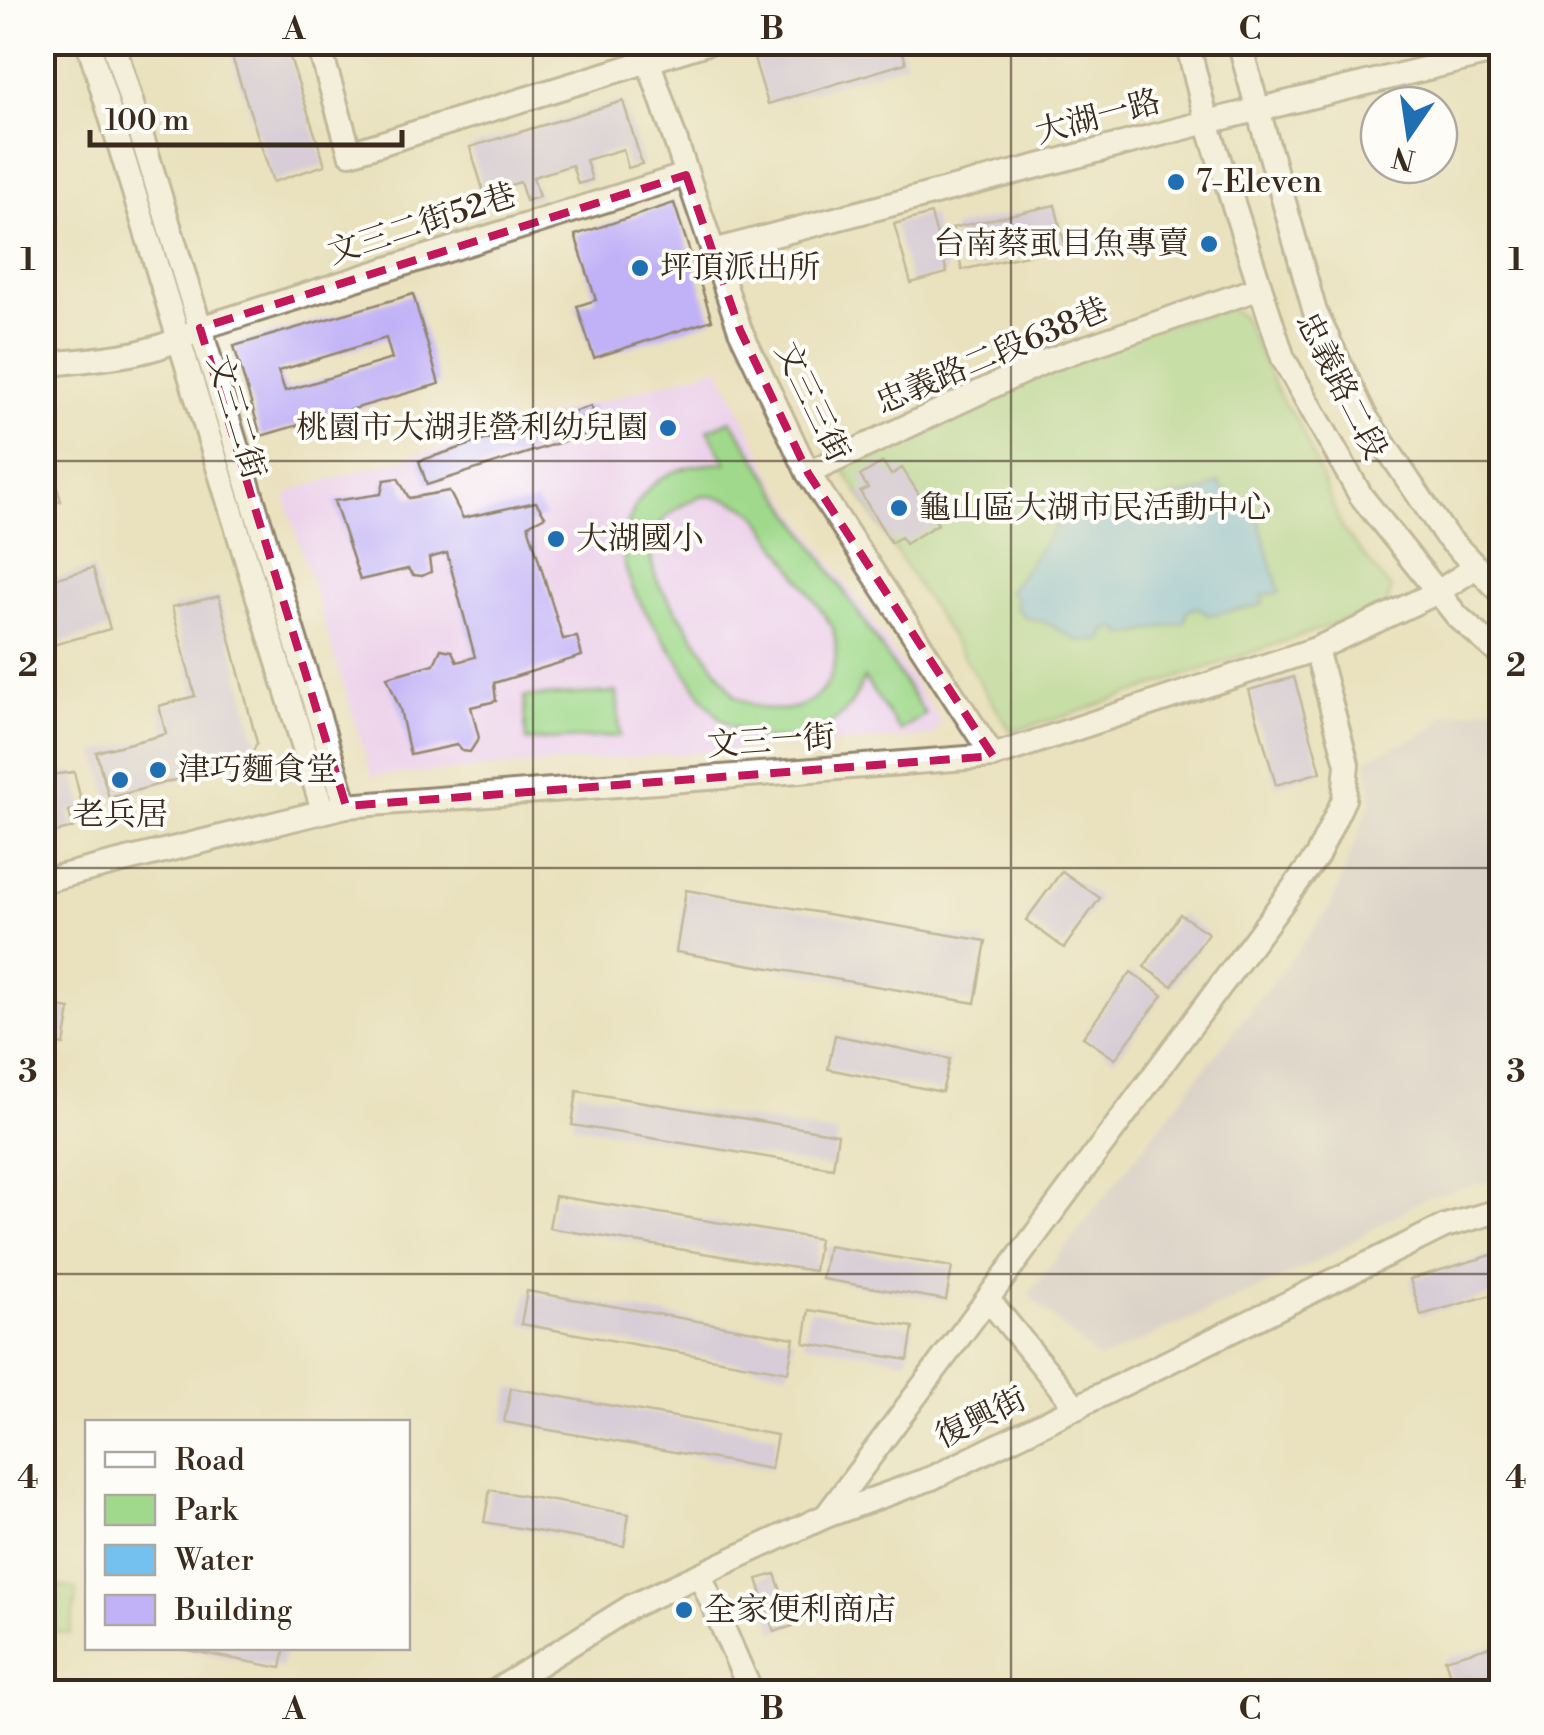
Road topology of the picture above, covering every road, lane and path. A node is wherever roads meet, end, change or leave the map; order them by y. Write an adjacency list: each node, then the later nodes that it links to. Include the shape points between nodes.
1 (88, 42): 15 (street, 文三二街)
2 (113, 42): 14 (street, 文三二街)
3 (318, 42): 8 (street, via 350,153)
4 (710, 42): 8 (street)
5 (1188, 42): 10 (street, 忠義路二段)
6 (1239, 42): 9 (street, 忠義路二段)
7 (1502, 50): 9 (street, 大湖一路)
8 (645, 51): 11 (street, 文三三街)
9 (1258, 110): 10 (street, 大湖一路); 18 (street, 忠義路二段, via 1323,330 1365,416 1446,536)
10 (1206, 122): 12 (street, 大湖一路); 13 (street, 忠義路二段)
11 (686, 175): 12 (street, 文三三街); 14 (street, 文三二街52巷)
12 (713, 251): 17 (street, 文三三街, via 740,330)
13 (1260, 288): 17 (street, 忠義路二段638巷, via 1046,361); 19 (street, 忠義路二段, via 1283,358 1361,496)
14 (200, 328): 15 (street, 文三二街52巷); 24 (street, 文三二街)
15 (180, 342): 16 (street); 24 (street, 文三二街)
16 (42, 365)
17 (808, 473): 23 (street, 文三三街)
18 (1476, 567): 19 (street, 文三一街); 20 (street, 忠義路二段)
19 (1438, 592): 21 (street, 文三一街); 22 (street, 忠義路二段)
20 (1502, 593)
21 (1316, 649): 23 (street, 文三一街); 27 (street, via 1347,764 1344,799 1318,856)
22 (1502, 656)
23 (993, 756): 24 (street, 文三一街)
24 (335, 808): 25 (street, 文三一街)
25 (42, 881)
26 (1502, 1210): 28 (street, 復興街, via 1445,1226)
27 (988, 1299): 28 (street); 29 (street)
28 (1077, 1408): 29 (street, 復興街, via 932,1478)
29 (826, 1516): 30 (street, 復興街)
30 (700, 1574): 31 (street, 復興街, via 632,1606); 32 (street)
31 (494, 1692)
32 (751, 1692)

